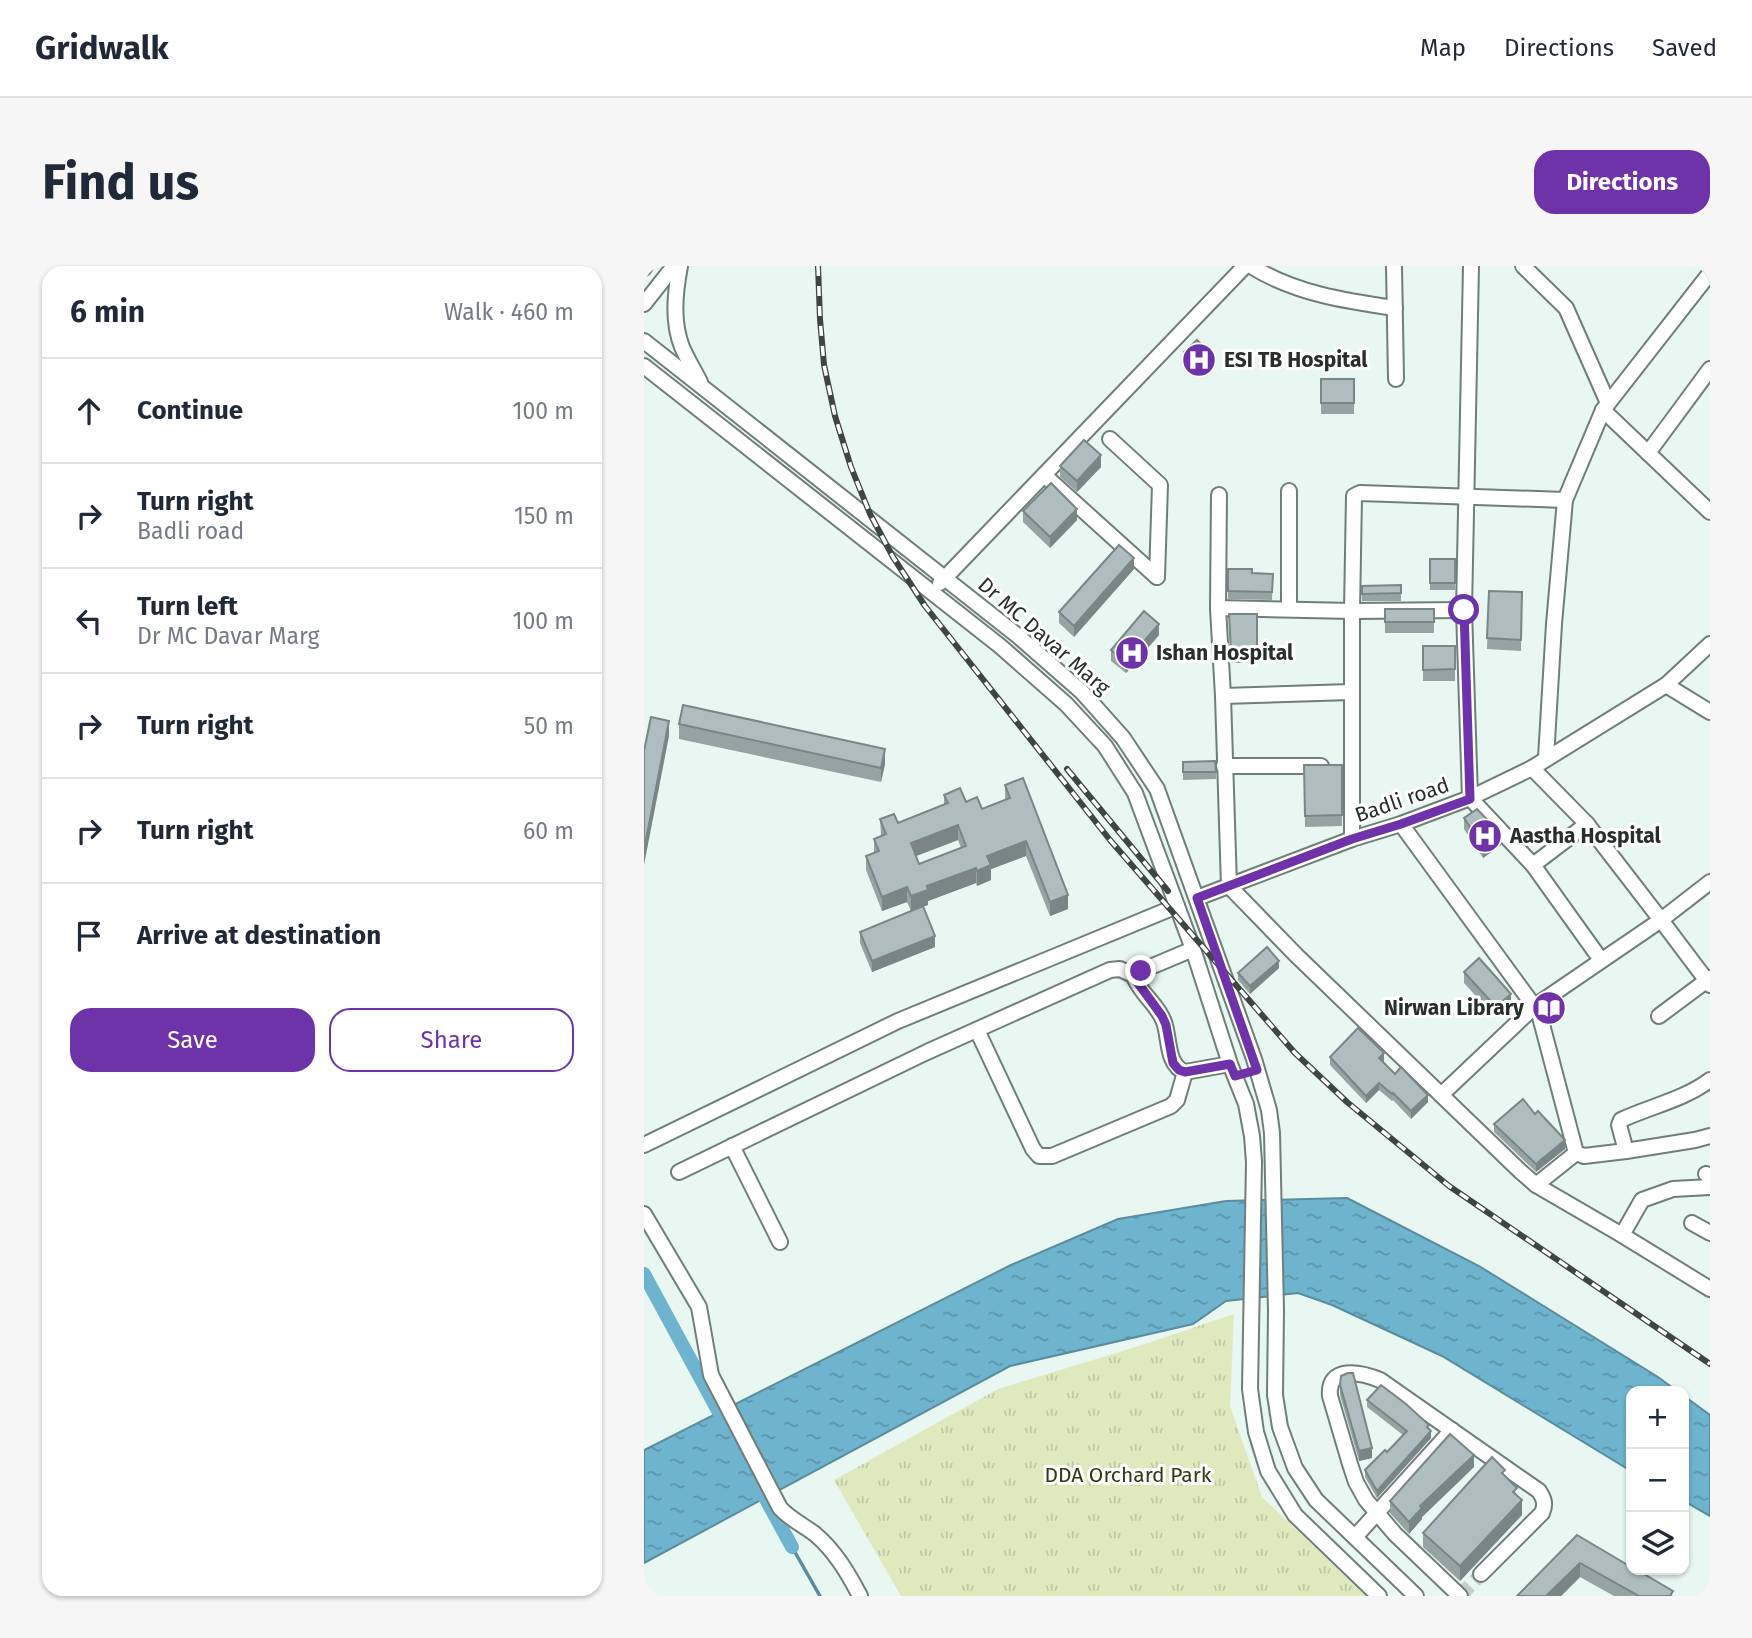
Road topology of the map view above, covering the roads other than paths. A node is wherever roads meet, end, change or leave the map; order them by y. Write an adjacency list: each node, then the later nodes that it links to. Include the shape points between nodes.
1 (674, 266): 9 (street)
2 (680, 266): 16 (street, via 676,323)
3 (1245, 266): 21 (street)
4 (1251, 266): 10 (street, via 1294,287)
5 (1394, 266): 10 (street)
6 (1471, 266): 24 (street)
7 (1523, 266): 18 (street, via 1566,308)
8 (1710, 274): 18 (street)
9 (644, 304)
10 (1395, 308): 14 (street)
11 (644, 341): 16 (street, Dr MC Davar Marg)
12 (644, 366): 28 (street)
13 (1710, 369): 15 (street)
14 (1396, 379)
15 (1698, 386): 17 (street); 20 (street)
16 (703, 387): 27 (street, Dr MC Davar Marg)
17 (1710, 396)
18 (1605, 406): 20 (street); 25 (street)
19 (1110, 439): 21 (street, via 1160,485 1157,577)
20 (1648, 453): 26 (street)
21 (1044, 475): 27 (street)
22 (1289, 491): 30 (street)
23 (1219, 495): 29 (street)
24 (1466, 496): 25 (street); 31 (street); 32 (street, via 1354,496)
25 (1565, 500): 40 (street)
26 (1710, 512)
27 (945, 578): 28 (street); 51 (street, Dr MC Davar Marg, via 1082,692 1123,738 1157,789)
28 (931, 592): 52 (street, via 1066,704 1105,746 1135,793)
29 (1218, 608): 30 (street); 38 (street)
30 (1289, 609): 32 (street)
31 (1464, 610): 32 (street); 44 (street)
32 (1352, 611): 37 (street)
33 (1710, 644): 34 (street, Badli road)
34 (1694, 658): 35 (street); 36 (street, Badli road)
35 (1710, 664)
36 (1667, 685): 39 (street); 40 (street, Badli road)
37 (1351, 692): 38 (street); 42 (street)
38 (1223, 696): 41 (street)
39 (1710, 712)
40 (1546, 758): 43 (street, Badli road)
41 (1224, 766): 42 (street); 50 (street)
42 (1351, 766): 47 (street)
43 (1532, 768): 44 (street, Badli road); 46 (street)
44 (1470, 799): 45 (street, Badli road); 48 (street)
45 (1401, 824): 47 (street, Badli road); 58 (street)
46 (1587, 824): 48 (street); 53 (street)
47 (1352, 839): 50 (street, Badli road)
48 (1533, 865): 55 (street)
49 (1710, 883): 53 (street)
50 (1228, 886): 51 (street, Badli road); 65 (street)
51 (1197, 898): 62 (street, Dr MC Davar Marg)
52 (1177, 906): 54 (street); 67 (street, via 898,1021)
53 (1661, 920): 55 (street); 57 (street)
54 (1193, 948): 56 (street); 61 (street)
55 (1601, 960): 58 (street)
56 (1135, 976): 60 (street, via 1110,970); 63 (street, via 1162,1016 1175,1066)
57 (1709, 981): 59 (street)
58 (1535, 1006): 65 (street); 70 (street)
59 (1659, 1016)
60 (977, 1030): 63 (street, via 1039,1156 1052,1156 1171,1107); 68 (street)
61 (1232, 1070): 62 (street); 63 (street); 85 (street, via 1246,1104 1254,1162 1250,1390 1256,1432 1268,1471 1295,1515)
62 (1257, 1070): 82 (street, Dr MC Davar Marg, via 1272,1133 1275,1395 1280,1427 1295,1468 1317,1500)
63 (1185, 1072)
64 (1710, 1080): 69 (street, via 1664,1105 1620,1120)
65 (1441, 1095): 73 (street)
66 (1710, 1136): 69 (street)
67 (644, 1145)
68 (733, 1146): 71 (street); 78 (street)
69 (1626, 1150): 70 (street)
70 (1576, 1153): 73 (street)
71 (679, 1172)
72 (1709, 1179): 77 (street, via 1642,1200)
73 (1536, 1185): 77 (street)
74 (644, 1214): 84 (street, via 699,1307 711,1375 780,1508 827,1545)
75 (1692, 1223): 76 (street)
76 (1710, 1233)
77 (1622, 1235): 79 (street)
78 (779, 1242)
79 (1710, 1289)
80 (1452, 1430): 81 (street); 81 (street, via 1380,1380 1350,1373 1332,1381 1329,1387 1350,1464); 83 (street, via 1544,1498 1542,1513)
81 (1376, 1513): 82 (street); 87 (street)
82 (1354, 1537): 86 (street, Dr MC Davar Marg)
83 (1481, 1574)
84 (860, 1596)
85 (1379, 1596)
86 (1416, 1596)
87 (1460, 1596)

